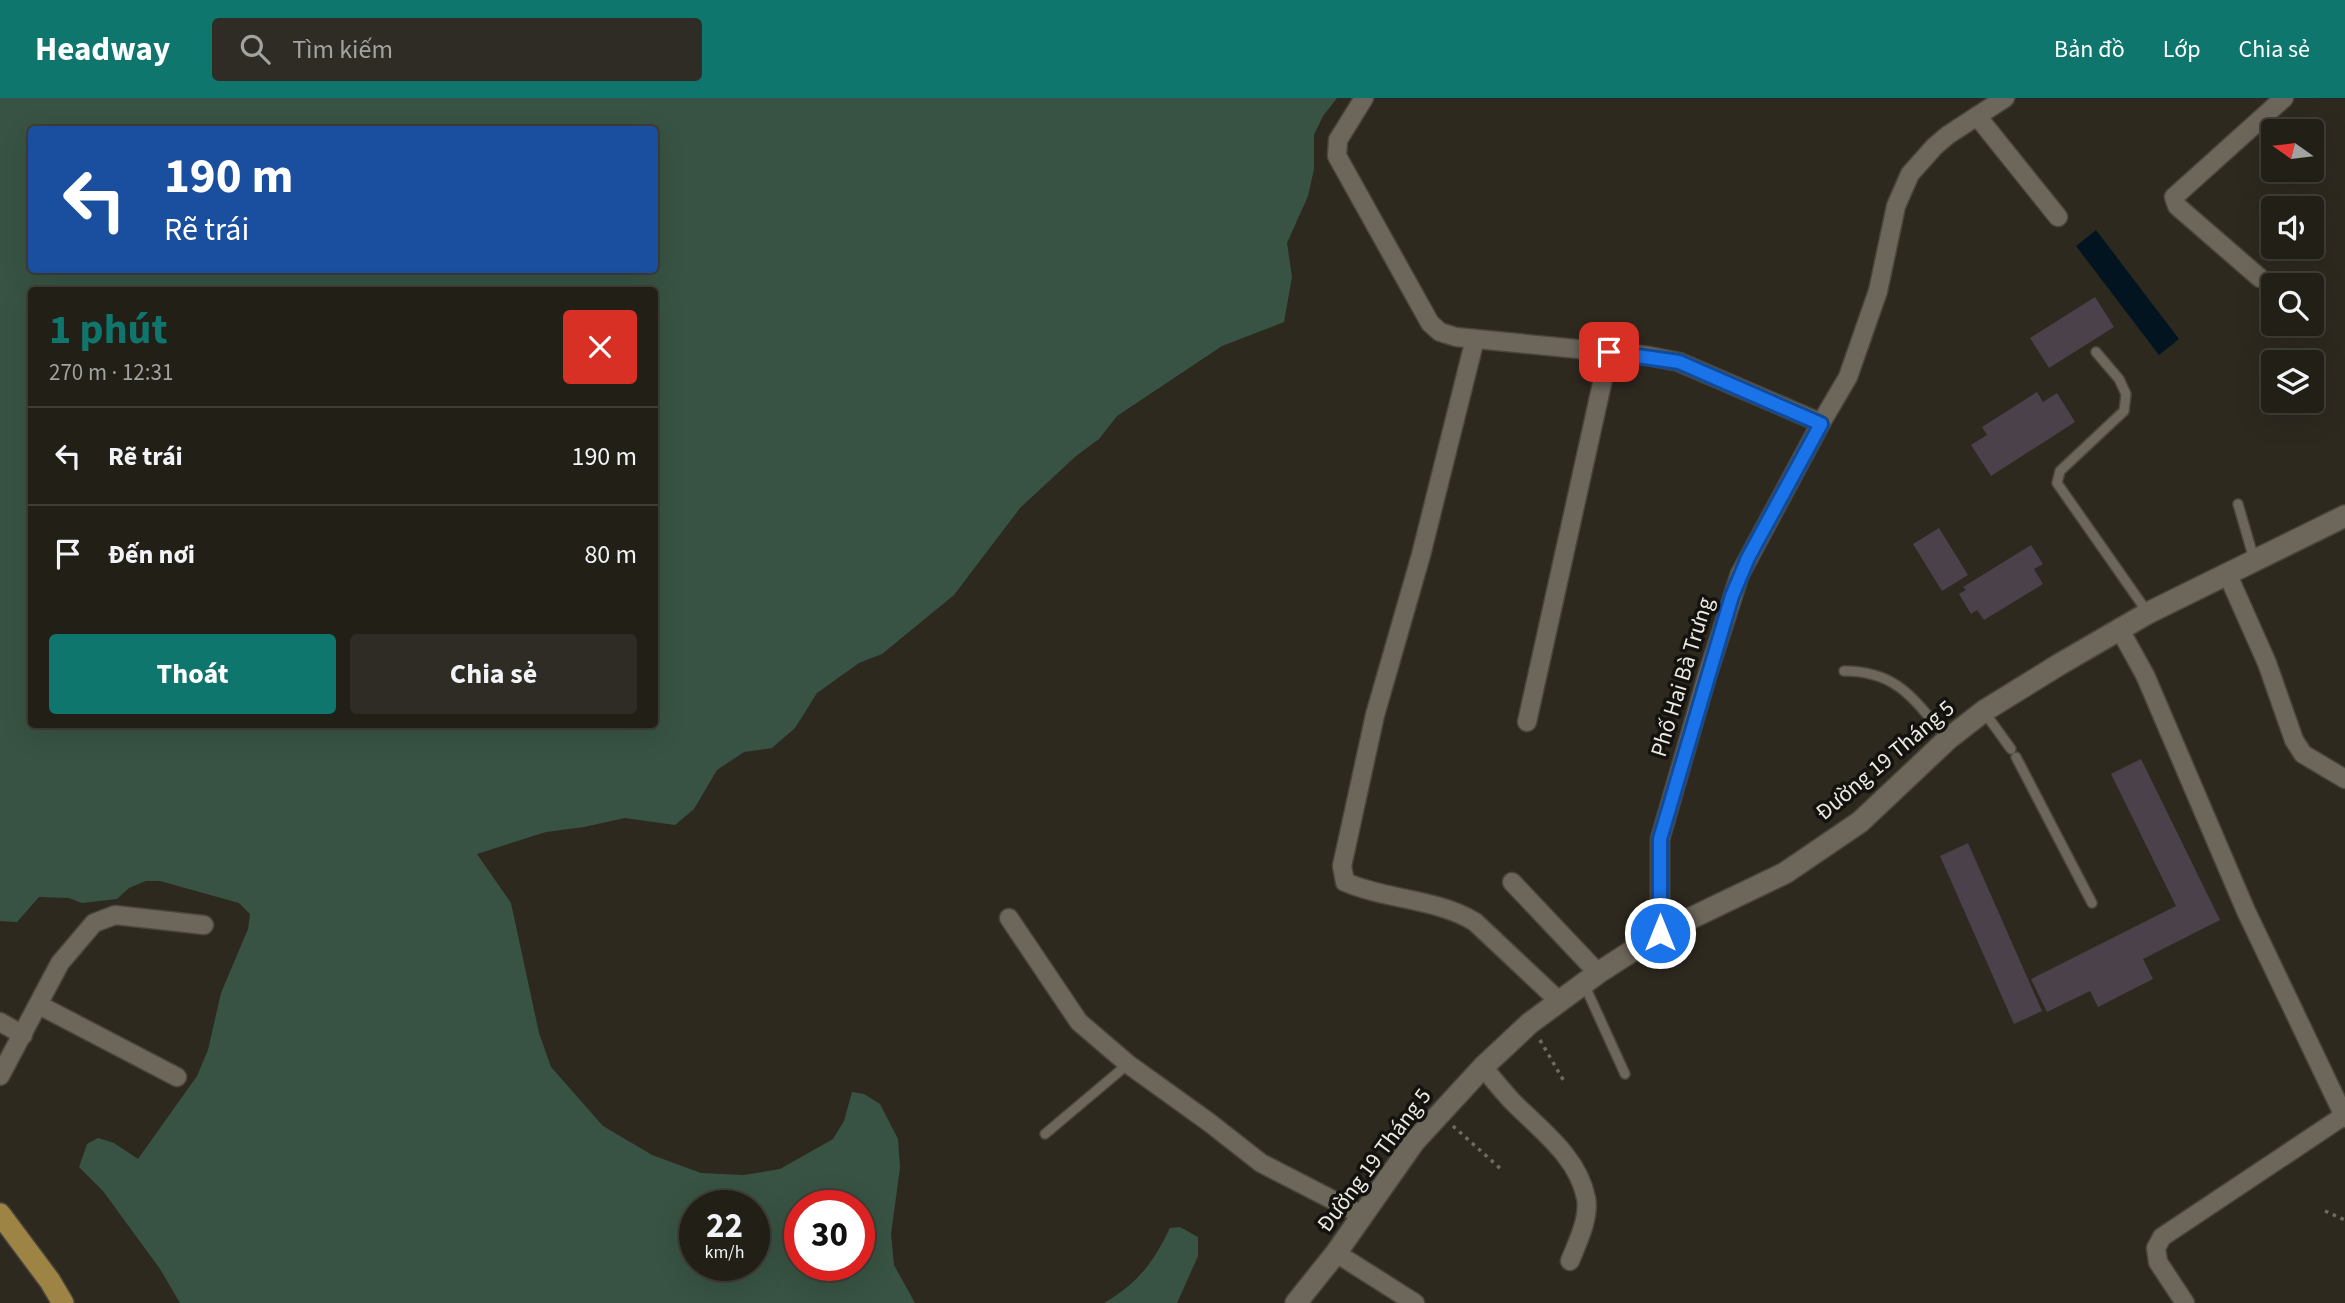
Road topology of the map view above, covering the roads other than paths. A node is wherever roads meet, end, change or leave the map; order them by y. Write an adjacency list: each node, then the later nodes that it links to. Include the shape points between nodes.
1 (1364, 98): 7 (street, via 1338,140 1336,156 1430,323 1440,332)
2 (2005, 98): 4 (street, Phố Hai Bà Trưng)
3 (2284, 98): 6 (street, via 2174,197 2177,206)
4 (1976, 116): 5 (street); 10 (street, Phố Hai Bà Trưng, via 1935,146 1910,174 1896,206 1870,318 1848,377)
5 (2058, 217)
6 (2260, 278)
7 (1475, 339): 8 (street); 28 (street, via 1375,715 1342,866 1345,881 1366,891 1435,906 1475,922)
8 (1609, 352): 10 (street, via 1679,362); 19 (street)
9 (2096, 352): 15 (lane, via 2119,379 2126,394 2124,411 2060,471 2057,483)
10 (1821, 424): 26 (street, Phố Hai Bà Trưng, via 1748,558 1728,609 1660,839)
11 (2238, 504): 13 (lane)
12 (2345, 516): 13 (street, Đường 19 Tháng 5)
13 (2254, 561): 14 (street, Đường 19 Tháng 5)
14 (2227, 573): 15 (street, Đường 19 Tháng 5); 21 (street, via 2267,663 2294,740 2303,754)
15 (2148, 613): 16 (street, Đường 19 Tháng 5)
16 (2119, 628): 18 (street, Đường 19 Tháng 5); 37 (street, via 2145,675 2246,911)
17 (1844, 671): 20 (lane, via 1885,676 1910,695)
18 (1984, 711): 20 (street, Đường 19 Tháng 5); 23 (lane, via 2013,753)
19 (1527, 722)
20 (1948, 739): 26 (street, Đường 19 Tháng 5, via 1860,822 1784,873)
21 (2345, 779)
22 (1512, 883): 27 (street)
23 (2092, 903)
24 (1009, 918): 32 (street, via 1079,1022)
25 (204, 925): 29 (street, via 115,915 94,923 60,963)
26 (1660, 933): 27 (street, Đường 19 Tháng 5)
27 (1591, 978): 28 (street, Đường 19 Tháng 5); 34 (lane)
28 (1560, 1002): 33 (street, Đường 19 Tháng 5)
29 (39, 1005): 31 (street); 36 (street)
30 (0, 1022): 31 (street)
31 (23, 1035): 35 (street)
32 (1128, 1064): 38 (lane); 40 (street, via 1261,1163)
33 (1483, 1067): 40 (street, Đường 19 Tháng 5, via 1414,1142); 42 (street, via 1558,1146 1578,1176 1587,1201)
34 (1625, 1074)
35 (0, 1076)
36 (177, 1077)
37 (2345, 1116): 46 (street, via 2162,1237 2156,1248 2158,1262)
38 (1045, 1134)
39 (0, 1214): 43 (main road)
40 (1362, 1216): 41 (street, Đường 19 Tháng 5)
41 (1336, 1253): 44 (street, Đường 19 Tháng 5); 45 (street)
42 (1570, 1261)
43 (63, 1303)
44 (1296, 1303)
45 (1415, 1303)
46 (2185, 1303)

